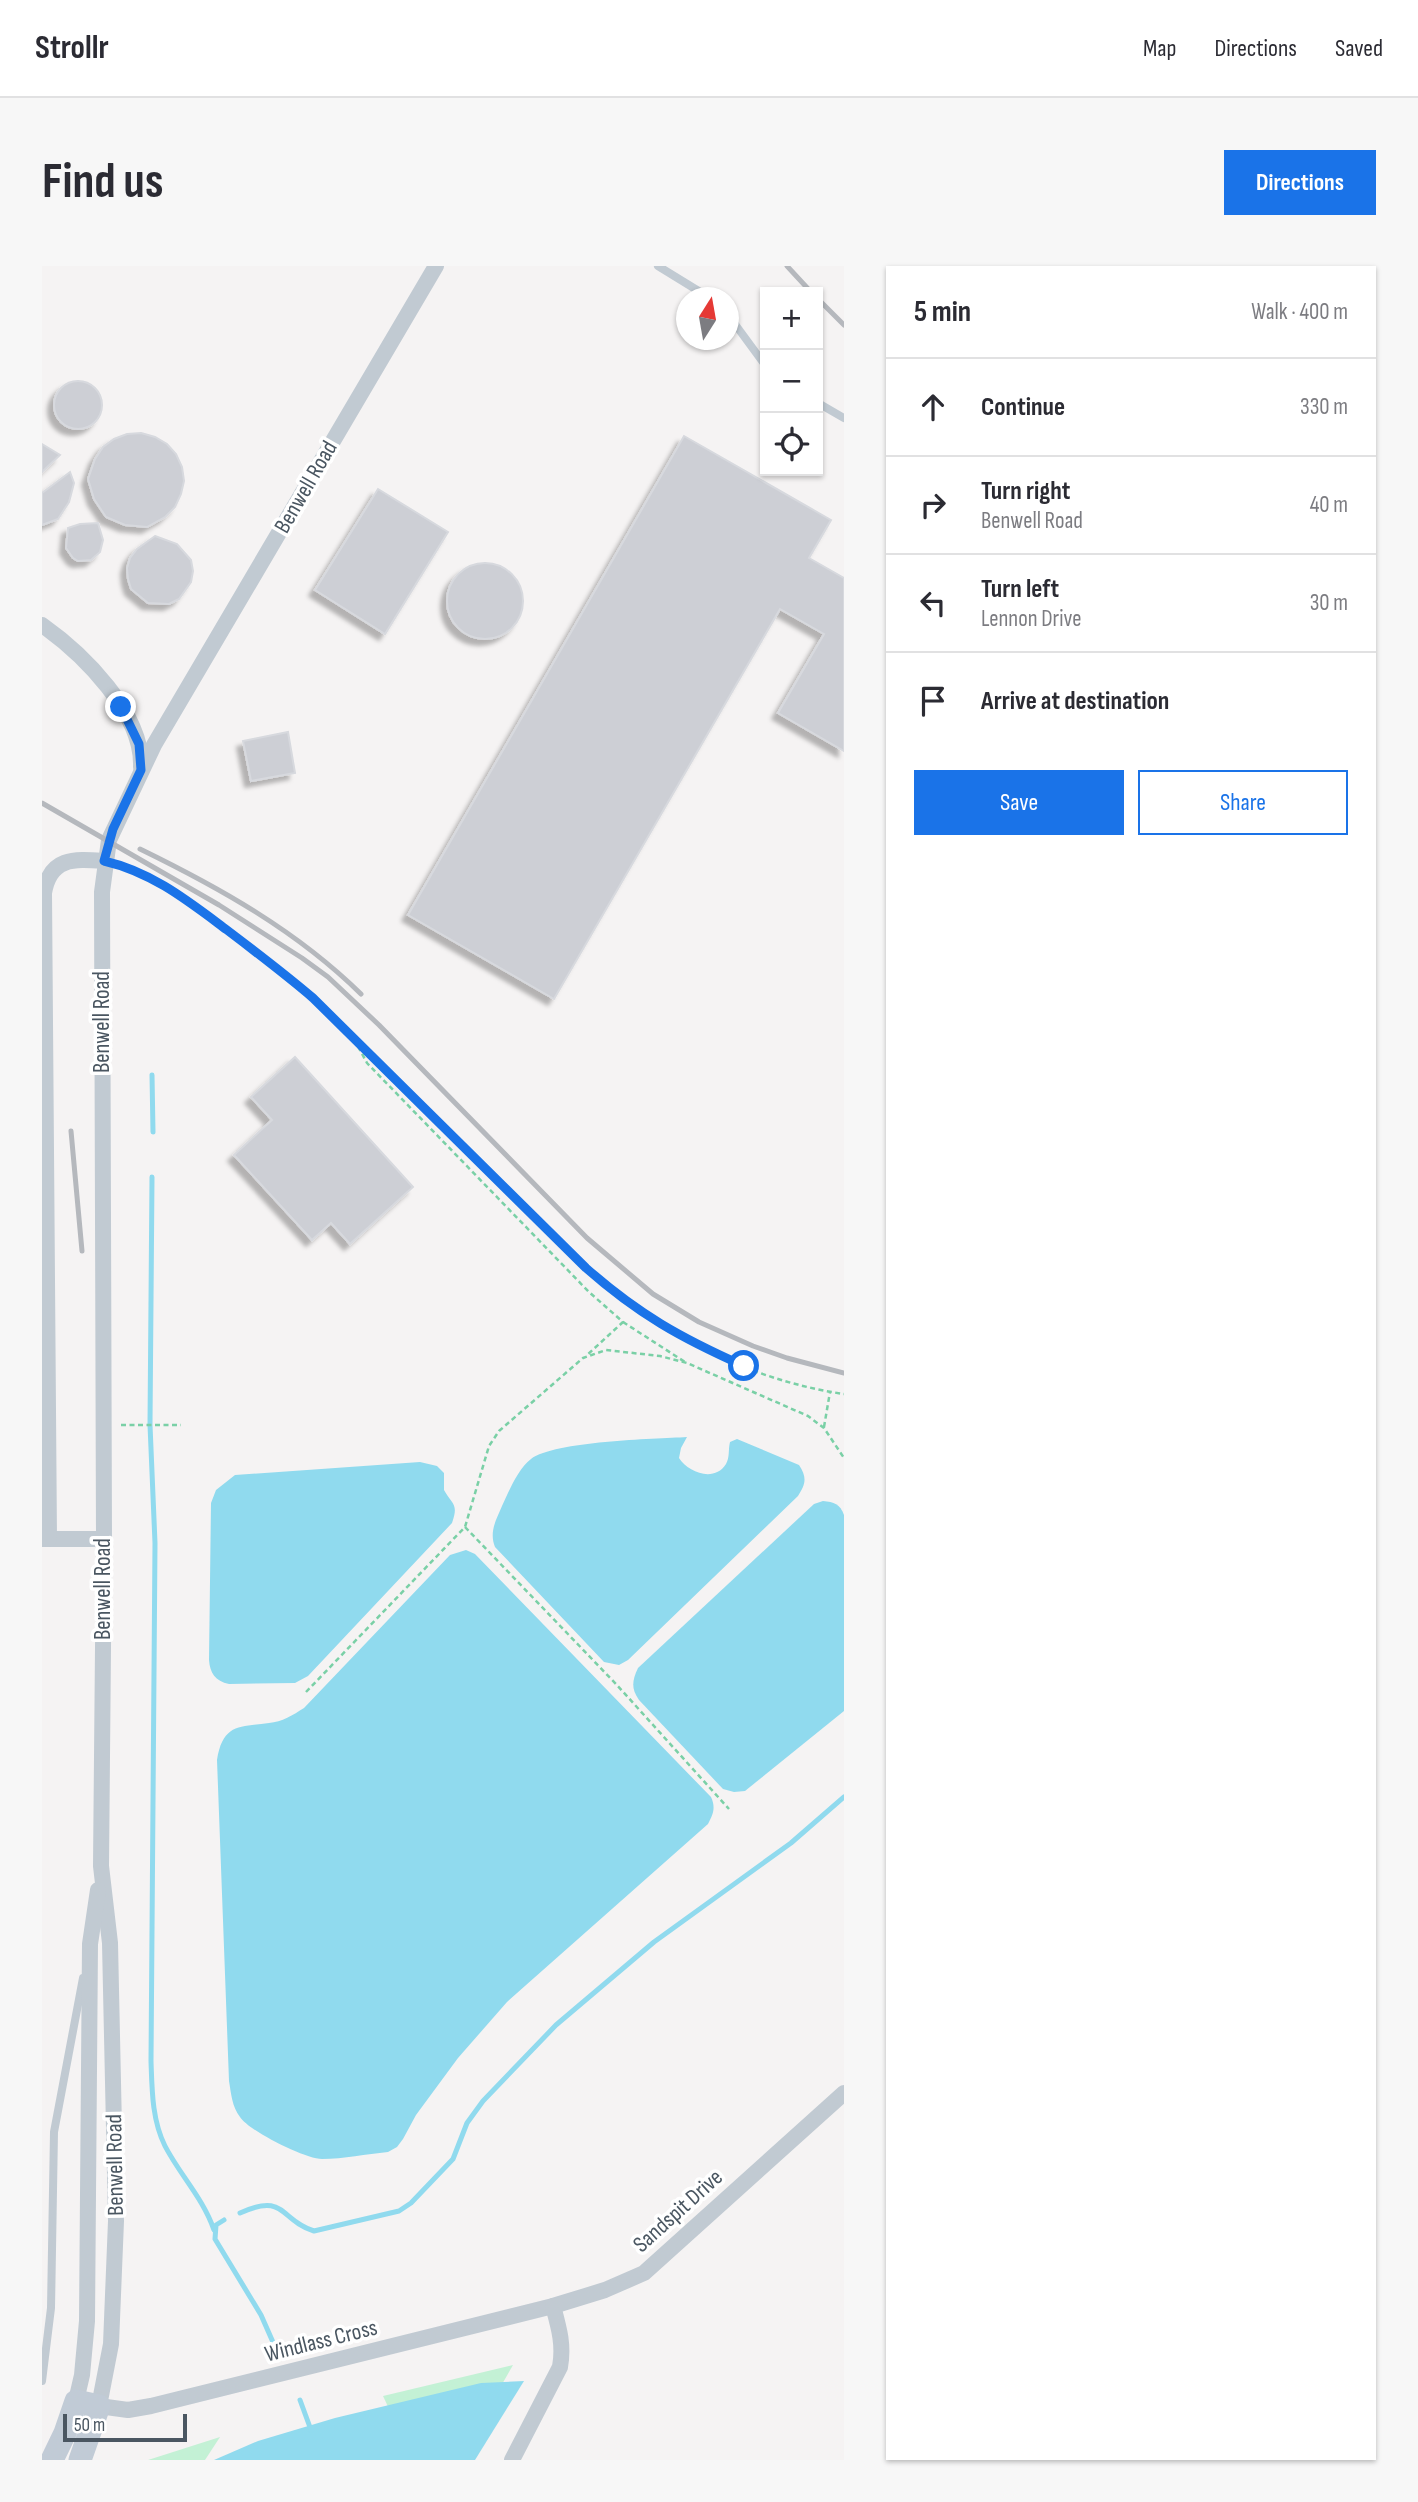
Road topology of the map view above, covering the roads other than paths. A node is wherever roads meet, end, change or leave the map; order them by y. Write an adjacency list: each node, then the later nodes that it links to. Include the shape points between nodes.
1 (436, 266): 9 (street, Benwell Road)
2 (658, 266): 3 (lane)
3 (692, 287)
4 (739, 330): 5 (lane)
5 (760, 358)
6 (823, 406): 7 (lane)
7 (844, 418)
8 (42, 625): 9 (street, via 86,663 121,707 139,744)
9 (141, 770): 10 (street, Benwell Road, via 113,829)
10 (104, 861): 11 (street, via 73,860 59,866 50,872 44,893); 12 (street, Benwell Road)
11 (46, 1539): 12 (street)
12 (104, 1539): 13 (street, Benwell Road)
13 (101, 1866): 14 (street, Benwell Road); 19 (street, Benwell Road, via 110,1943 116,2221 111,2344)
14 (90, 1944): 17 (lane, Benwell Road, via 54,2132 51,2308); 18 (street, Benwell Road, via 86,2334)
15 (844, 2093): 16 (street, Sandspit Drive, via 644,2273)
16 (554, 2306): 19 (street, Windlass Cross, via 151,2406 128,2410); 22 (street, via 563,2351 560,2367)
17 (42, 2381)
18 (76, 2401): 19 (street); 20 (street, Benwell Road)
19 (99, 2406): 21 (street, Benwell Road)
20 (52, 2460)
21 (80, 2460)
22 (512, 2460)

